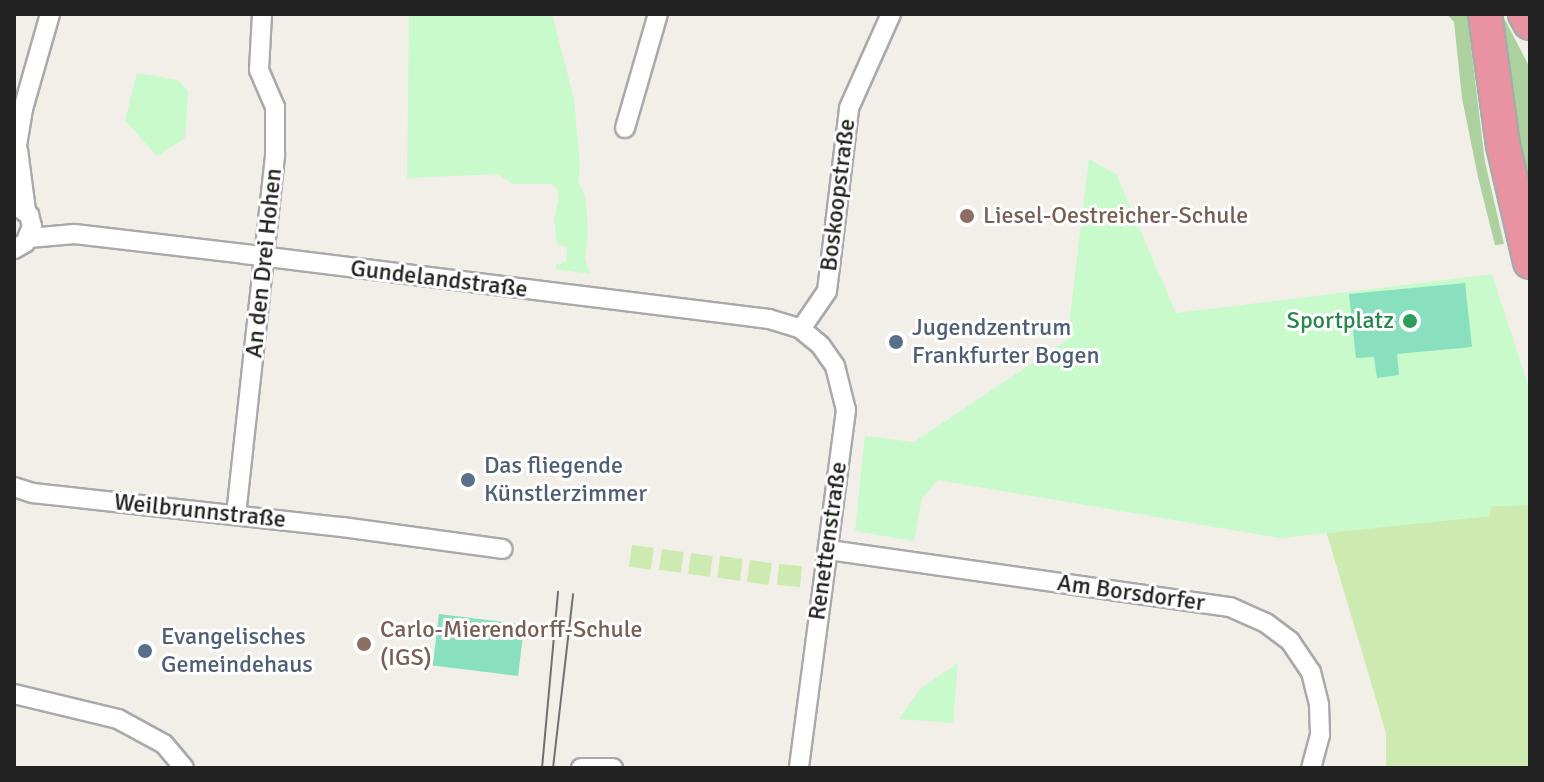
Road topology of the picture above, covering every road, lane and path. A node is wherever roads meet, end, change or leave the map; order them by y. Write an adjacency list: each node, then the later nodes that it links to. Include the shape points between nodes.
1 (50, 14): 9 (street, via 24,103)
2 (262, 14): 11 (street, An den Drei Hohen, via 259,70 275,107)
3 (658, 14): 8 (street)
4 (891, 14): 13 (street, Boskoopstraße, via 849,108 827,291)
5 (1525, 14): 6 (highway)
6 (1530, 23)
7 (1487, 28): 12 (highway, via 1503,145)
8 (625, 128)
9 (16, 157): 10 (street)
10 (20, 232): 11 (street, Gundelandstraße)
11 (266, 258): 13 (street, Gundelandstraße, via 769,319); 15 (street, An den Drei Hohen)
12 (1530, 262)
13 (801, 329): 17 (street, Renettenstraße, via 835,366 846,410)
14 (14, 487): 15 (street, Weilbrunnstraße)
15 (236, 515): 16 (street, Weilbrunnstraße)
16 (503, 549)
17 (829, 550): 22 (street, Renettenstraße); 23 (street, Am Borsdorfer, via 1230,607 1266,623 1290,641 1311,672 1320,735)
18 (14, 694): 19 (street, via 118,719 164,744)
19 (184, 768)
20 (581, 768): 21 (street)
21 (613, 768)
22 (799, 768)
23 (1311, 768)

